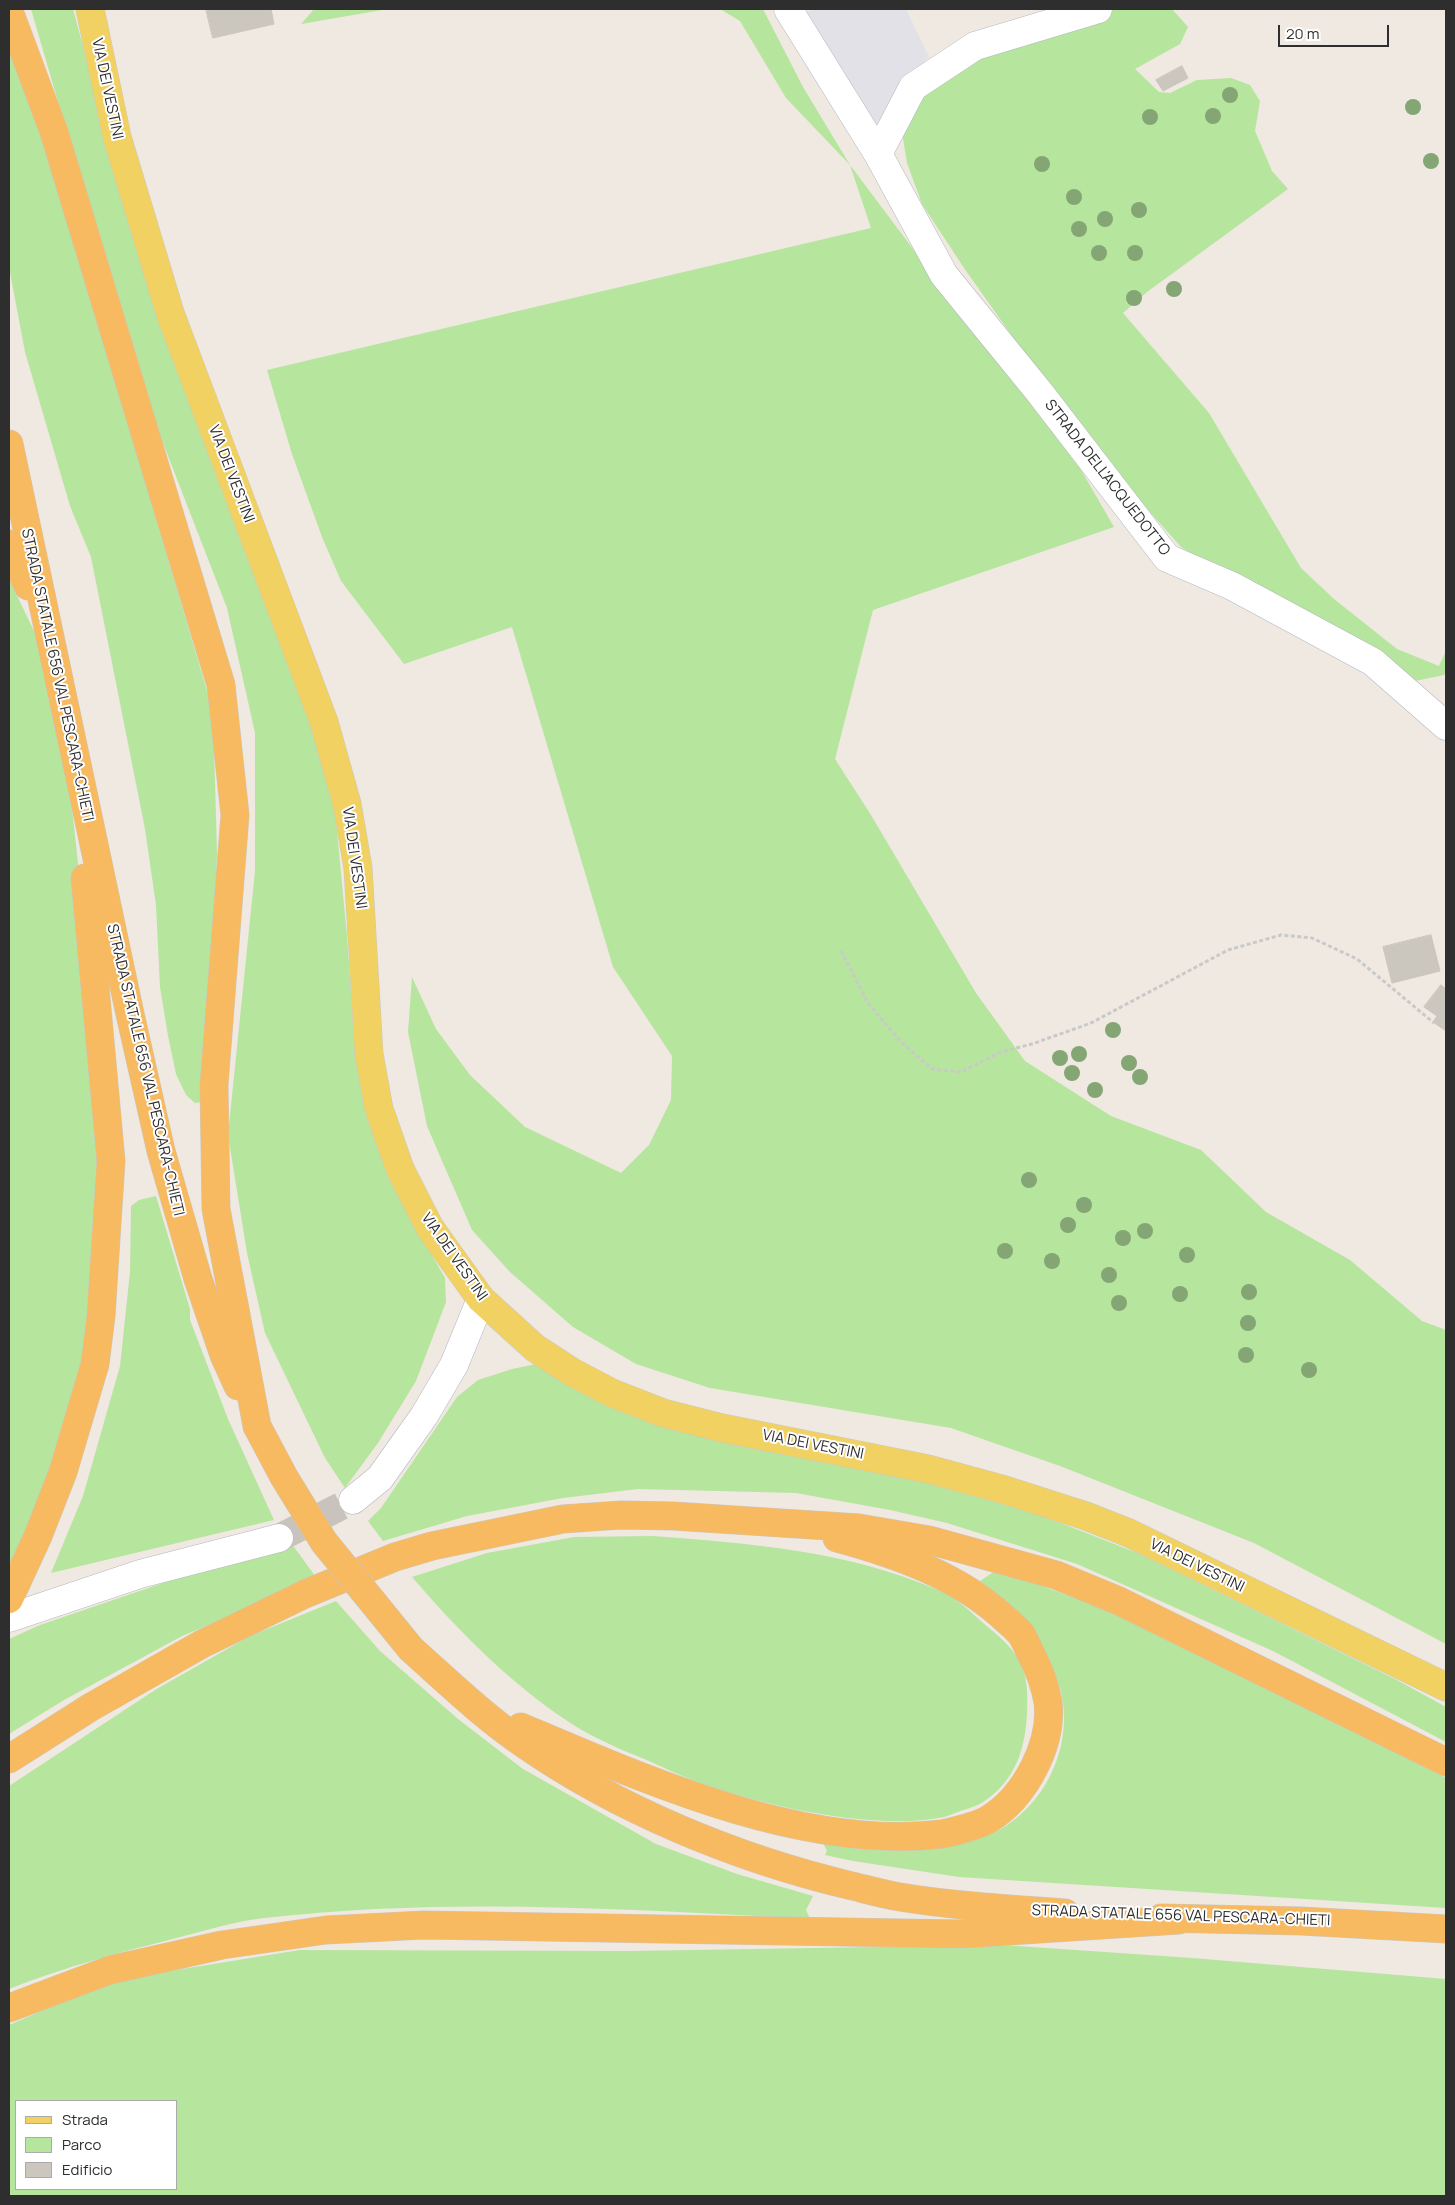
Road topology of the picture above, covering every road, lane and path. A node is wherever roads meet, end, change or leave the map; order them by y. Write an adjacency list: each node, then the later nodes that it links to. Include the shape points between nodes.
1 (90, 9): 13 (main road, VIA DEI VESTINI, via 117,137 170,313 324,722 348,804 358,868 369,1054 379,1110 400,1168 430,1228)
2 (788, 9): 5 (street, STRADA DELL'ACQUEDOTTO)
3 (1098, 9): 5 (street, via 975,46 920,81 913,86)
4 (9, 11): 14 (highway, via 54,132 221,686 235,815 214,1086 216,1209)
5 (878, 154): 9 (street, STRADA DELL'ACQUEDOTTO, via 944,275 1040,393 1166,558 1232,586 1373,662)
6 (9, 444): 8 (highway, STRADA STATALE 656 VAL PESCARA-CHIETI)
7 (9, 544): 8 (highway)
8 (50, 637): 10 (highway, STRADA STATALE 656 VAL PESCARA-CHIETI)
9 (1446, 726)
10 (74, 755): 14 (highway, STRADA STATALE 656 VAL PESCARA-CHIETI, via 161,1151 224,1355); 18 (highway, via 111,1161 101,1316 95,1364 63,1472)
11 (841, 951): 12 (path, via 868,1003 901,1042 932,1070 961,1072 1001,1052 1091,1023 1228,950 1281,935 1312,938 1357,959)
12 (1434, 1023)
13 (481, 1299): 15 (street, via 454,1365 424,1416 380,1478); 20 (main road, VIA DEI VESTINI, via 535,1348 612,1393 663,1413 928,1469 1086,1516 1129,1533)
14 (256, 1426): 21 (highway, STRADA STATALE 656 VAL PESCARA-CHIETI, bridge, via 324,1542 411,1649)
15 (353, 1500)
16 (780, 1523): 21 (highway, via 869,1548 945,1578 988,1603 1021,1634 1040,1670 1048,1703 1045,1745 1028,1778 1009,1804 988,1820 943,1834 839,1833 717,1805); 22 (highway, via 630,1515 563,1519 432,1546 396,1557 305,1594 202,1644 91,1707); 23 (highway, via 859,1528 929,1540 1056,1575 1119,1601)
17 (278, 1538): 19 (street, via 140,1574)
18 (9, 1599)
19 (9, 1618)
20 (1446, 1687)
21 (475, 1707): 24 (highway, STRADA STATALE 656 VAL PESCARA-CHIETI, via 524,1744 578,1778 652,1817 727,1849 810,1875 898,1896 956,1905)
22 (9, 1759)
23 (1446, 1762)
24 (1179, 1920): 25 (highway, STRADA STATALE 656 VAL PESCARA-CHIETI, via 1301,1921); 26 (highway, via 962,1934 424,1925 326,1930 222,1945 110,1970)
25 (1446, 1929)
26 (9, 2008)

